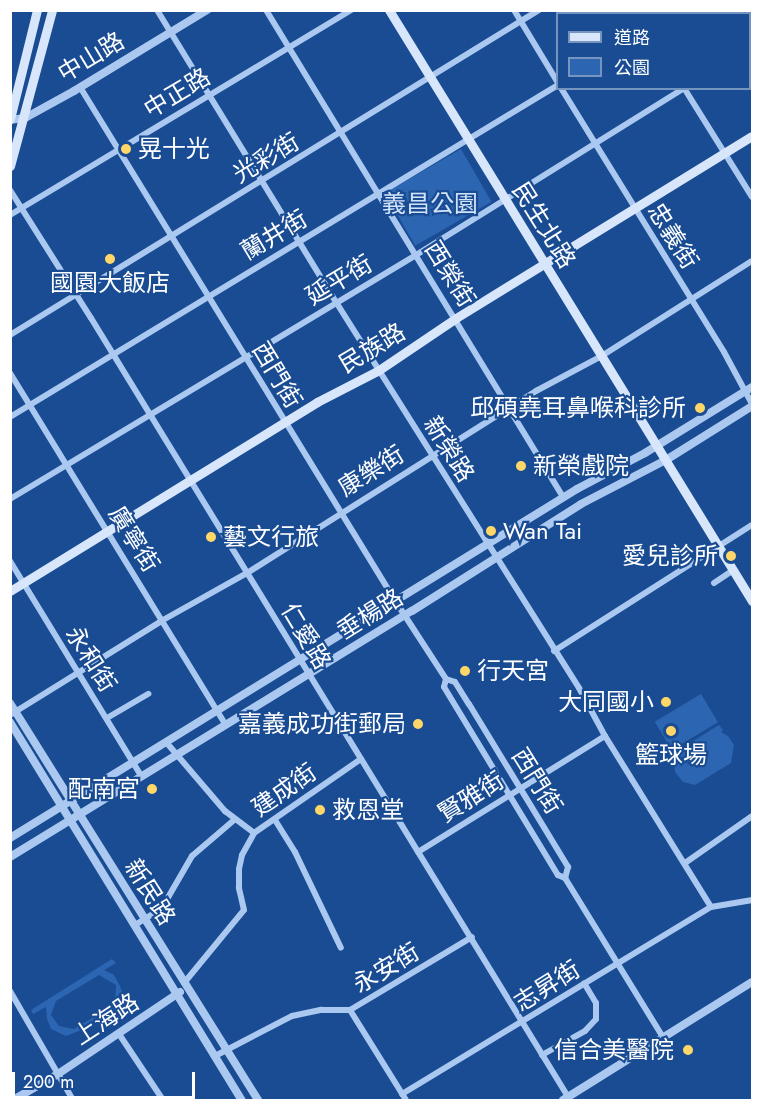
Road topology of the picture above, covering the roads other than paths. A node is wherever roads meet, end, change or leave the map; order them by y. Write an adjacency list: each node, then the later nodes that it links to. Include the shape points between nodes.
1 (37, 10): 22 (main road)
2 (52, 10): 21 (main road)
3 (157, 10): 11 (street, 新榮路)
4 (207, 10): 11 (street, 中山路)
5 (266, 10): 12 (street, 西榮街)
6 (351, 10): 12 (street, 中正路)
7 (389, 10): 13 (main road, 民生北路)
8 (514, 10): 10 (street)
9 (540, 10): 10 (street, 光彩街)
10 (521, 22): 13 (street, 光彩街); 14 (street)
11 (171, 33): 16 (street, 中山路); 20 (street, 新榮路)
12 (289, 49): 20 (street, 中正路); 23 (street, 西榮街)
13 (431, 78): 23 (street, 光彩街); 25 (main road, 民生北路)
14 (556, 81)
15 (556, 85): 25 (street, 蘭井街)
16 (80, 87): 21 (street, 中山路); 27 (street, 西門街)
17 (562, 90): 26 (street, 忠義街)
18 (681, 90): 26 (street, 延平街)
19 (685, 90): 28 (street)
20 (209, 95): 27 (street, 中正路); 30 (street, 新榮路)
21 (25, 118): 22 (street, 中山路); 29 (main road)
22 (10, 120)
23 (342, 132): 30 (street, 光彩街); 32 (street, 西榮街)
24 (753, 136): 28 (main road, 民族路)
25 (468, 141): 32 (street, 蘭井街); 34 (main road, 民生北路)
26 (595, 144): 34 (street, 延平街); 35 (street, 忠義街)
27 (117, 150): 36 (street, 中正路); 38 (street, 西門街)
28 (724, 152): 33 (street); 35 (main road, 民族路)
29 (10, 166)
30 (262, 181): 38 (street, 光彩街); 39 (street, 新榮路)
31 (10, 190): 36 (street, 仁愛路)
32 (379, 194): 39 (street, 蘭井街); 40 (street, 西榮街)
33 (753, 197)
34 (506, 200): 40 (street, 延平街); 42 (main road, 民生北路)
35 (634, 208): 42 (main road, 民族路); 45 (street, 忠義街)
36 (23, 209): 37 (street, 中正路); 43 (street, 仁愛路)
37 (10, 214)
38 (172, 237): 43 (street, 光彩街); 44 (street, 西門街)
39 (300, 242): 44 (street, 蘭井街); 46 (street, 新榮路)
40 (416, 255): 46 (street, 延平街); 47 (street, 西榮街)
41 (753, 261): 45 (street, 康樂街)
42 (545, 263): 47 (main road, 民族路); 51 (main road, 民生北路)
43 (77, 295): 48 (street, 光彩街); 49 (street, 仁愛路)
44 (208, 296): 49 (street, 蘭井街); 50 (street, 西門街)
45 (690, 298): 51 (street, 康樂街); 54 (street, 忠義街)
46 (336, 302): 50 (street, 延平街); 52 (street, 新榮路)
47 (456, 318): 52 (main road, 民族路); 57 (street, 西榮街)
48 (10, 335)
49 (114, 355): 55 (street, 蘭井街); 58 (street, 仁愛路)
50 (246, 357): 58 (street, 延平街); 60 (street, 西門街)
51 (600, 357): 57 (street, 康樂街); 61 (main road, 民生北路)
52 (379, 370): 60 (main road, 民族路); 62 (street, 新榮路)
53 (10, 373): 55 (street, 廣寧街)
54 (749, 389): 56 (street, 忠義街); 61 (street, 垂楊路)
55 (30, 405): 59 (street, 蘭井街); 64 (street, 廣寧街)
56 (753, 405): 63 (street, 垂楊路)
57 (510, 407): 62 (street, 康樂街); 66 (street, 西榮街)
58 (150, 416): 64 (street, 延平街); 65 (street, 仁愛路)
59 (10, 417)
60 (284, 422): 65 (main road, 民族路); 68 (street, 西門街)
61 (657, 446): 63 (main road, 民生北路); 66 (street, 垂楊路)
62 (432, 455): 68 (street, 康樂街); 71 (street, 新榮路)
63 (666, 460): 72 (main road, 民生北路); 73 (street, 垂楊路, via 581,504)
64 (68, 466): 67 (street, 延平街); 70 (street, 廣寧街)
65 (190, 480): 70 (main road, 民族路); 76 (street, 仁愛路)
66 (563, 497): 71 (street, 垂楊路)
67 (10, 499)
68 (342, 511): 76 (street, 康樂街); 81 (street, 西門街)
69 (753, 525): 72 (street)
70 (108, 531): 77 (main road, 民族路); 83 (street, 廣寧街)
71 (487, 544): 73 (street, 新榮路); 81 (street, 垂楊路)
72 (718, 547): 75 (main road, 民生北路); 84 (street)
73 (496, 558): 82 (street, 垂楊路); 84 (street, 新榮路)
74 (10, 561): 77 (street, 永和街)
75 (733, 570): 78 (street); 80 (main road, 民生北路)
76 (247, 573): 83 (street, 康樂街); 85 (street, 仁愛路)
77 (24, 583): 79 (main road, 民族路); 86 (street, 永和街)
78 (714, 583)
79 (10, 591)
80 (753, 601)
81 (396, 602): 82 (street, 西門街); 85 (street, 垂楊路)
82 (406, 615): 87 (street, 垂楊路); 88 (street, 西門街)
83 (163, 620): 86 (street, 康樂街); 91 (street, 廣寧街)
84 (554, 651): 96 (street, 新榮路)
85 (299, 660): 87 (street, 仁愛路); 91 (street, 垂楊路)
86 (79, 672): 92 (street, 康樂街); 93 (street, 永和街)
87 (308, 675): 95 (street, 垂楊路); 99 (street, 仁愛路)
88 (446, 679): 102 (street, 西門街, via 455,682); 103 (street, 西門街, via 444,687)
89 (148, 694): 93 (street)
90 (10, 703): 92 (street, 新民路)
91 (217, 710): 95 (street, 廣寧街); 97 (street, 垂楊路)
92 (13, 713): 104 (street, 新民路)
93 (107, 718): 100 (street, 永和街)
94 (10, 722): 105 (street, 新民路)
95 (225, 724): 98 (street, 垂楊路)
96 (605, 736): 102 (street, 賢雅街); 115 (street, 新榮路)
97 (166, 742): 98 (street); 100 (street, 垂楊路)
98 (175, 755): 101 (street, 垂楊路); 108 (street)
99 (361, 759): 109 (street, 建成街); 113 (street, 仁愛路)
100 (134, 762): 101 (street, 永和街); 104 (street, 垂楊路)
101 (141, 776): 106 (street, 垂楊路)
102 (519, 788): 103 (street, 賢雅街); 116 (street, 西門街, via 568,867)
103 (509, 794): 113 (street, 賢雅街); 116 (street, 西門街, via 558,874)
104 (70, 801): 105 (street, 垂楊路); 106 (street, 新民路)
105 (60, 807): 110 (street, 新民路); 112 (street, 垂楊路)
106 (80, 814): 110 (street, 垂楊路); 119 (street, 新民路)
107 (753, 816): 115 (street)
108 (234, 820): 111 (street); 119 (street, via 192,856 166,901)
109 (275, 820): 111 (street, 建成街); 122 (street, via 295,852)
110 (69, 821): 114 (street, 垂楊路); 120 (street, 新民路)
111 (254, 833): 125 (street, 建成街, via 239,869 244,910)
112 (10, 838)
113 (417, 852): 121 (street, 仁愛路)
114 (10, 857)
115 (685, 863): 118 (street, 新榮路)
116 (565, 878): 123 (street, 西門街)
117 (753, 900): 118 (street)
118 (711, 907): 123 (street, 志昇街)
119 (145, 920): 120 (street); 125 (street, 新民路)
120 (135, 925): 128 (street, 新民路)
121 (472, 937): 129 (street, 永安街); 130 (street, 仁愛路)
122 (341, 948)
123 (618, 964): 126 (street, 志昇街); 132 (street, 西門街)
124 (753, 982): 132 (street)
125 (184, 983): 128 (street); 133 (street, 新民路)
126 (584, 983): 130 (street, 志昇街); 134 (street, via 596,1003 596,1019 585,1030)
127 (10, 991): 136 (street)
128 (179, 995): 131 (street, 上海路); 135 (street, 新民路)
129 (350, 1010): 133 (street, 永安街, via 292,1016); 137 (street)
130 (523, 1022): 134 (street, 仁愛路); 137 (street, 志昇街)
131 (119, 1034): 136 (street, 上海路); 141 (street)
132 (663, 1037): 138 (street)
133 (226, 1050): 135 (street, 永安街); 143 (street, 新民路)
134 (542, 1055): 138 (street, 仁愛路)
135 (215, 1056): 142 (street, 新民路)
136 (58, 1074): 139 (street, 上海路); 140 (street)
137 (404, 1097)
138 (567, 1099)
139 (13, 1101)
140 (73, 1101)
141 (163, 1101)
142 (242, 1101)
143 (258, 1101)

